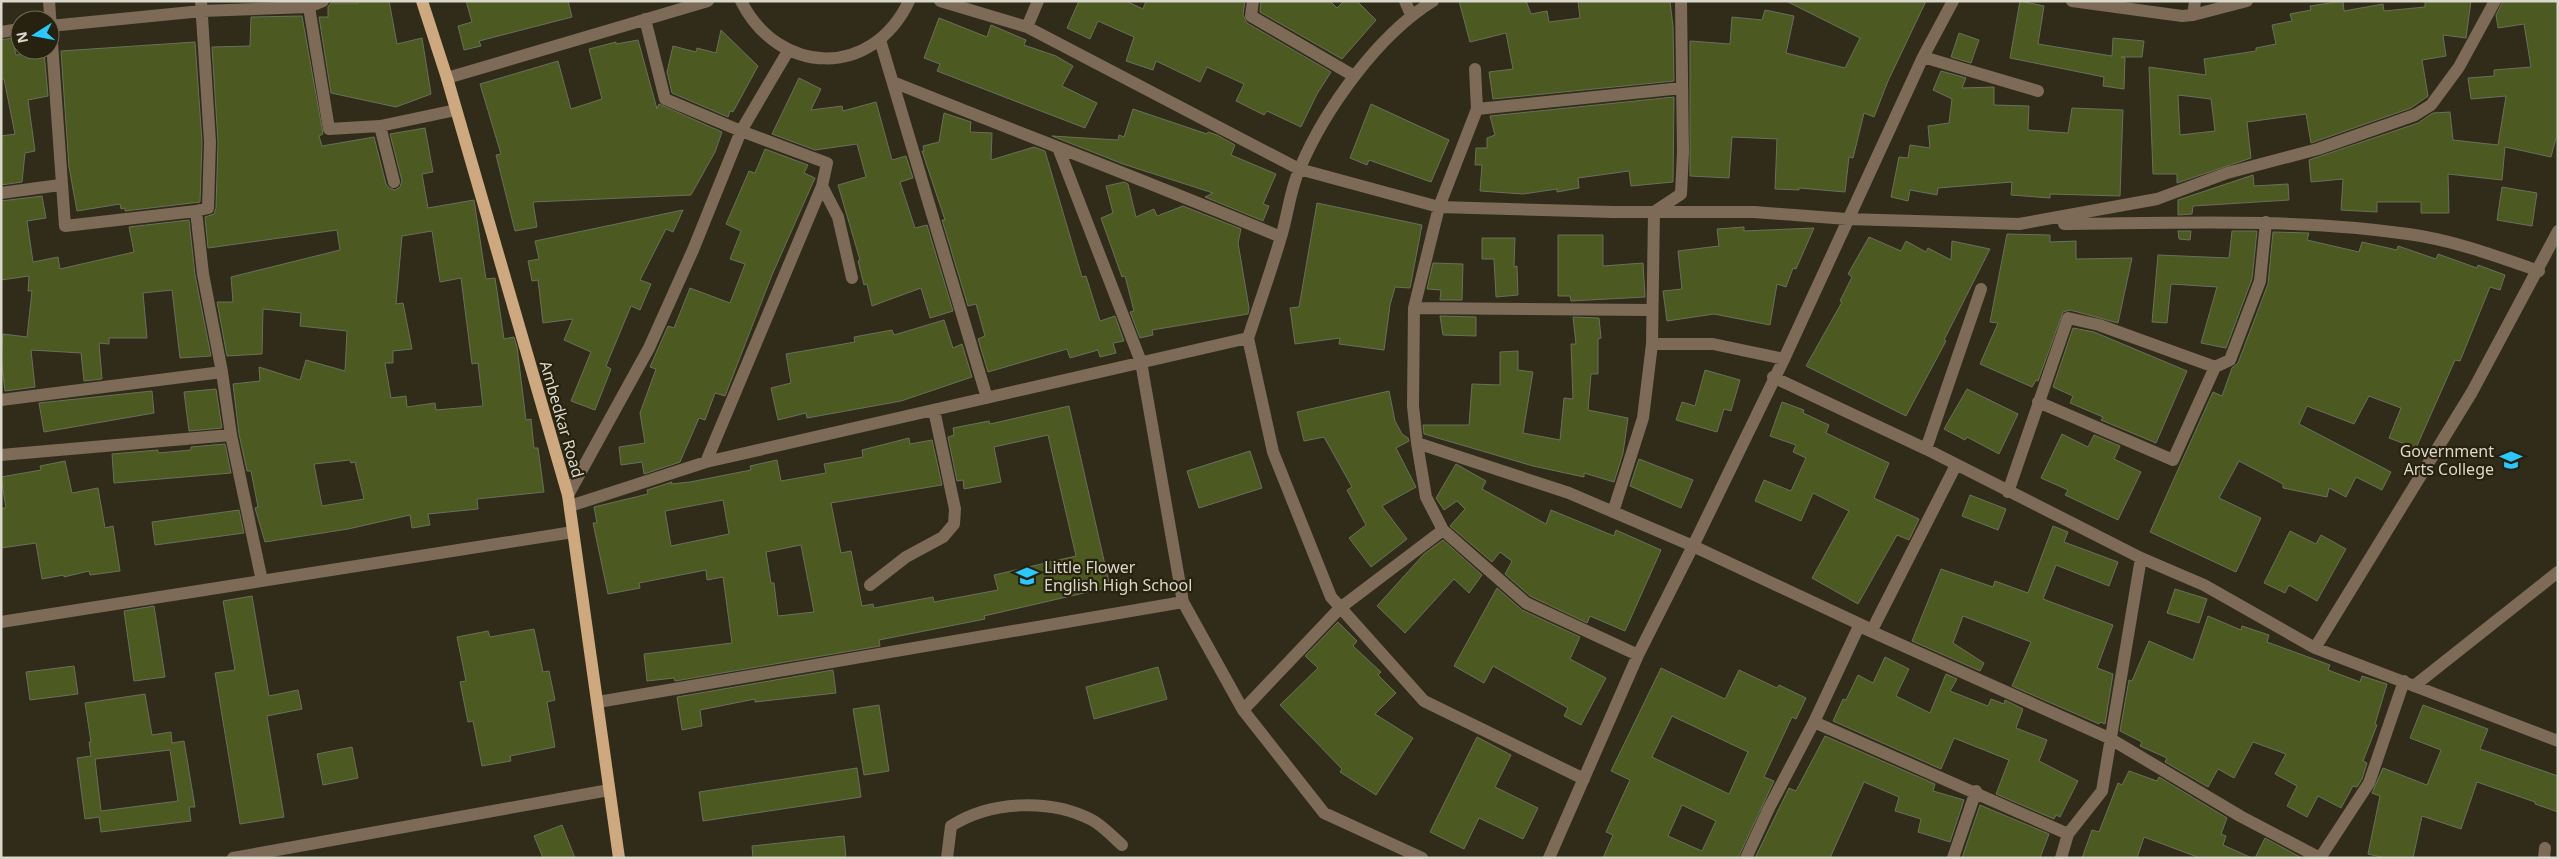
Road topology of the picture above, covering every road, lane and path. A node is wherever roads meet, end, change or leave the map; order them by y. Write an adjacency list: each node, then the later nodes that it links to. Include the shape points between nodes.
1 (324, 1): 18 (street)
2 (422, 1): 30 (main road, Ambedkar Road)
3 (708, 1): 21 (street)
4 (741, 1): 25 (street, via 749,17 766,37)
5 (909, 1): 24 (street, via 900,19)
6 (940, 1): 23 (street)
7 (1038, 1): 23 (street)
8 (1253, 1): 29 (street, via 1251,16)
9 (1405, 1): 19 (street)
10 (1432, 1): 19 (street)
11 (1681, 1): 32 (street)
12 (1953, 1): 26 (street)
13 (2072, 1): 20 (street, via 2182,16)
14 (2195, 1): 20 (street)
15 (2247, 1): 20 (street)
16 (2495, 1): 49 (street, via 2459,67 2431,105 2415,115 2318,149 2227,173 2157,199)
17 (202, 6): 18 (street); 22 (street); 45 (street, via 210,142 208,208)
18 (309, 6): 36 (street, via 329,129)
19 (1411, 14): 29 (street)
20 (2193, 14)
21 (646, 18): 30 (street); 37 (street, via 666,100)
22 (60, 25)
23 (1028, 27): 39 (street)
24 (880, 40): 25 (street, via 859,52 836,58 812,58); 31 (street)
25 (788, 51): 37 (street)
26 (1923, 57): 33 (street); 47 (street)
27 (52, 60): 41 (street)
28 (1475, 70): 34 (street)
29 (1354, 76): 39 (street)
30 (447, 78): 35 (main road, Ambedkar Road)
31 (893, 82): 38 (street); 64 (street)
32 (1682, 88): 34 (street); 46 (street, via 1681,194)
33 (2038, 91)
34 (1477, 109): 44 (street)
35 (456, 110): 36 (street); 75 (main road, Ambedkar Road)
36 (380, 126): 40 (street)
37 (741, 131): 42 (street, via 827,163); 75 (street, via 649,348)
38 (1059, 150): 51 (street); 60 (street)
39 (1299, 169): 44 (street); 51 (street)
40 (394, 182)
41 (60, 185): 43 (street); 45 (street, via 65,226)
42 (822, 186): 53 (street, via 838,217); 72 (street)
43 (1, 193)
44 (1439, 207): 46 (street); 55 (street)
45 (196, 212): 62 (street, via 203,274)
46 (1654, 212): 47 (street, via 1754,212); 56 (street)
47 (1847, 219): 49 (street); 59 (street)
48 (2266, 222): 49 (street); 52 (street, via 2408,234 2464,245); 61 (street, via 2260,281 2230,360)
49 (2019, 224)
50 (2558, 231): 52 (street)
51 (1281, 237): 57 (street)
52 (2538, 271): 89 (street, via 2472,392)
53 (852, 278)
54 (1981, 289): 70 (street)
55 (1414, 308): 56 (street); 69 (street, via 1413,406)
56 (1651, 310): 58 (street)
57 (1248, 338): 60 (street); 85 (street, via 1273,452 1331,597)
58 (1652, 344): 59 (street, via 1713,344); 76 (street, via 1643,418)
59 (1784, 359): 63 (street)
60 (1141, 362): 64 (street); 84 (street)
61 (2215, 367): 66 (street, via 2099,325 2068,318); 66 (street, via 2173,460)
62 (222, 372): 65 (street); 68 (street)
63 (1774, 377): 70 (street); 79 (street)
64 (987, 398): 67 (street)
65 (1, 400)
66 (2038, 402): 74 (street)
67 (934, 410): 72 (street); 83 (street, via 955,509 954,524 942,537 906,557)
68 (230, 435): 71 (street); 82 (street)
69 (1417, 443): 76 (street, via 1569,493); 77 (street, via 1426,497)
70 (1926, 449): 73 (street)
71 (1, 455)
72 (706, 462): 75 (street)
73 (1956, 465): 74 (street); 88 (street)
74 (2008, 492): 80 (street)
75 (569, 501): 78 (main road, Ambedkar Road)
76 (1613, 512): 79 (street)
77 (1443, 530): 85 (street); 90 (street, via 1526,603)
78 (573, 532): 82 (street); 92 (main road, Ambedkar Road)
79 (1693, 546): 88 (street); 90 (street)
80 (2140, 558): 89 (street, via 2204,585); 95 (street)
81 (2558, 572): 91 (street)
82 (262, 581): 86 (street)
83 (870, 585)
84 (1183, 602): 92 (street); 93 (street)
85 (1340, 608): 93 (street); 97 (street, via 1424,701)
86 (1, 622)
87 (1859, 626): 88 (street); 94 (street); 95 (street)
88 (1872, 630)
89 (2316, 648): 91 (street)
90 (1638, 654): 97 (street)
91 (2409, 683): 96 (street); 110 (street, via 2369,783)
92 (598, 702): 98 (main road, Ambedkar Road)
93 (1243, 710): 105 (street, via 1324,813)
94 (1814, 722): 99 (street); 107 (street)
95 (2109, 738): 100 (street, via 2102,791); 110 (street, via 2240,816)
96 (2558, 741)
97 (1584, 779): 106 (street)
98 (610, 790): 102 (street); 103 (main road, Ambedkar Road)
99 (1976, 792): 100 (street); 108 (street)
100 (2068, 834): 109 (street)
101 (1122, 845): 104 (street, via 1093,820 1050,807 996,807 967,816 951,826)
102 (232, 858)
103 (619, 858)
104 (947, 858)
105 (1422, 858)
106 (1550, 858)
107 (1746, 858)
108 (1953, 858)
109 (2061, 858)
110 (2320, 858)

